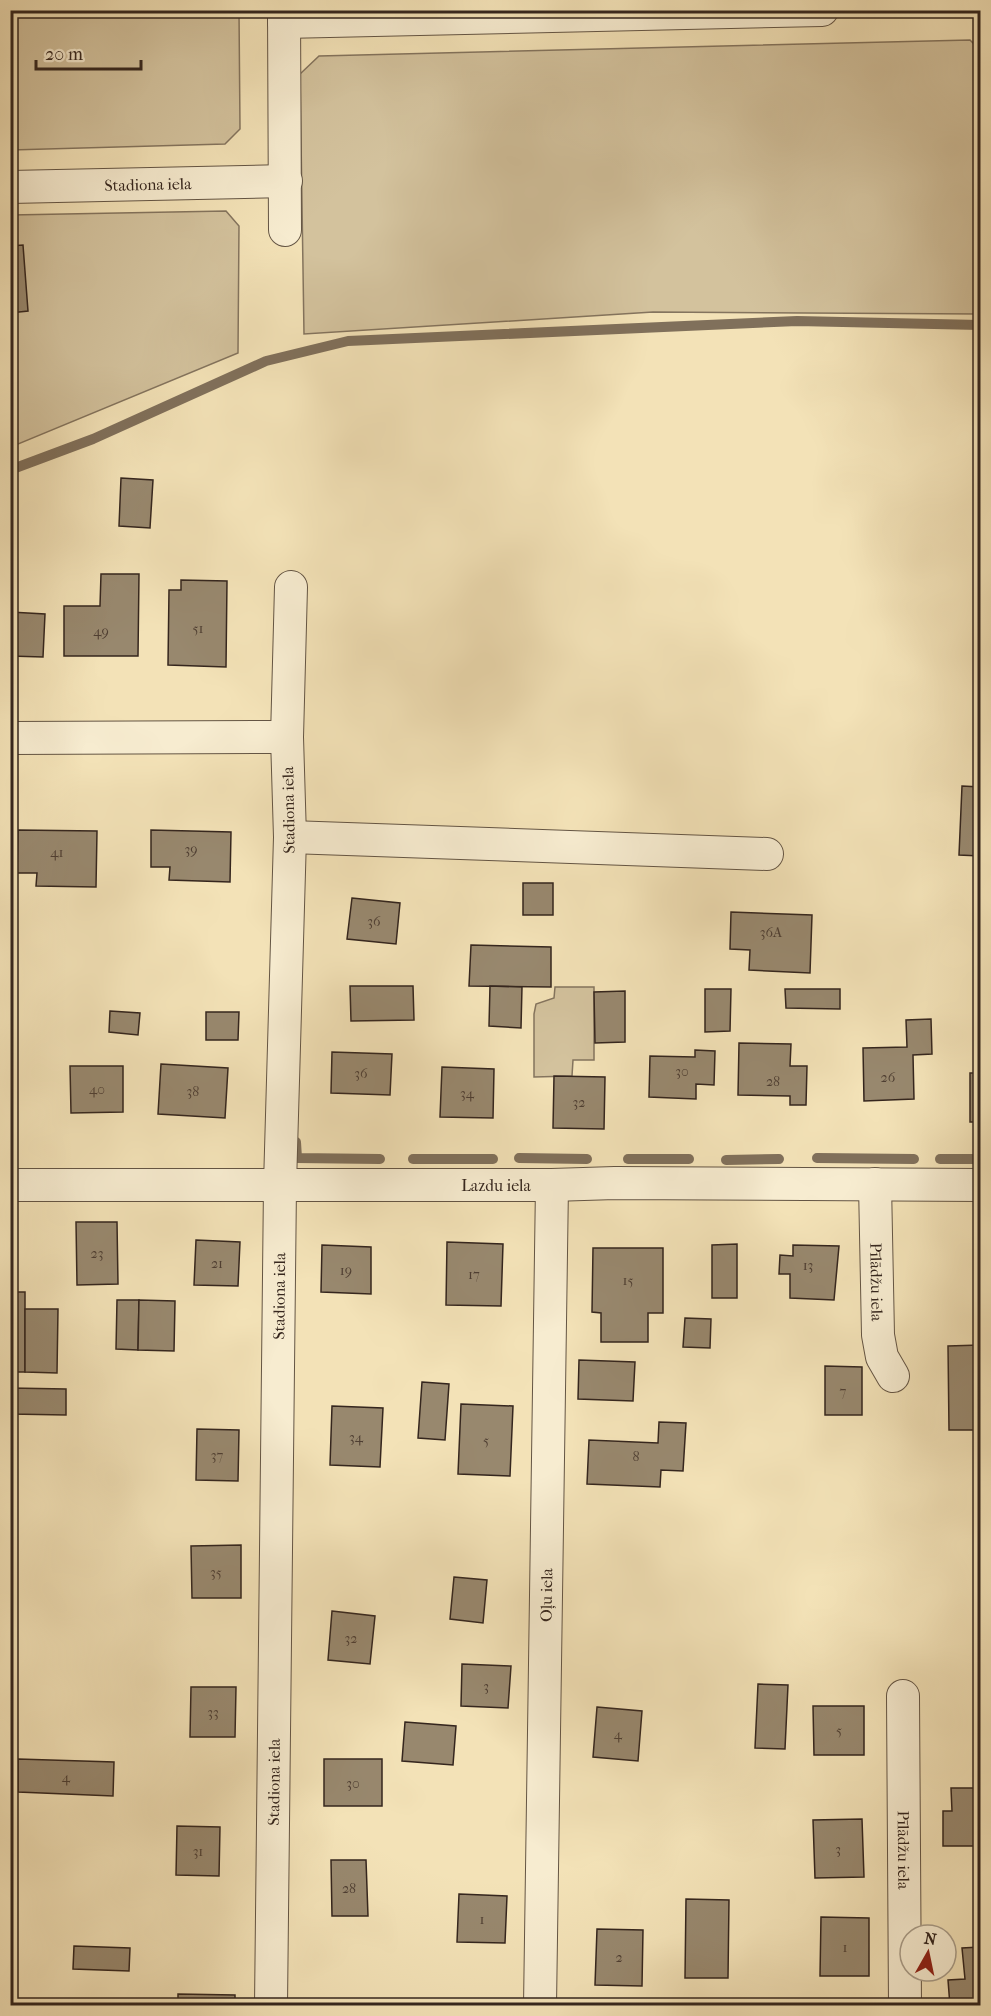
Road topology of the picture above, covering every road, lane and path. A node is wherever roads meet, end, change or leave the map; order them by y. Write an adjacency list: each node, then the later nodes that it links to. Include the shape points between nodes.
1 (822, 10): 2 (street)
2 (284, 16): 3 (street)
3 (286, 181): 4 (street, Stadiona iela); 5 (street)
4 (10, 187)
5 (285, 230)
6 (291, 587): 7 (street, Stadiona iela)
7 (287, 737): 8 (street); 9 (street, Stadiona iela)
8 (10, 738)
9 (290, 837): 10 (street); 13 (street, Stadiona iela)
10 (767, 854)
11 (875, 1184): 14 (street, Lazdu iela); 15 (street, Lazdu iela); 16 (street, Pīlādžu iela, via 878,1335 882,1357)
12 (10, 1185): 13 (street, Lazdu iela)
13 (280, 1185): 14 (street, Lazdu iela); 18 (street, Stadiona iela)
14 (552, 1185): 19 (street, Oļu iela)
15 (981, 1185)
16 (893, 1376)
17 (903, 1696): 20 (street, Pīlādžu iela)
18 (271, 2006)
19 (540, 2006)
20 (905, 2006)

